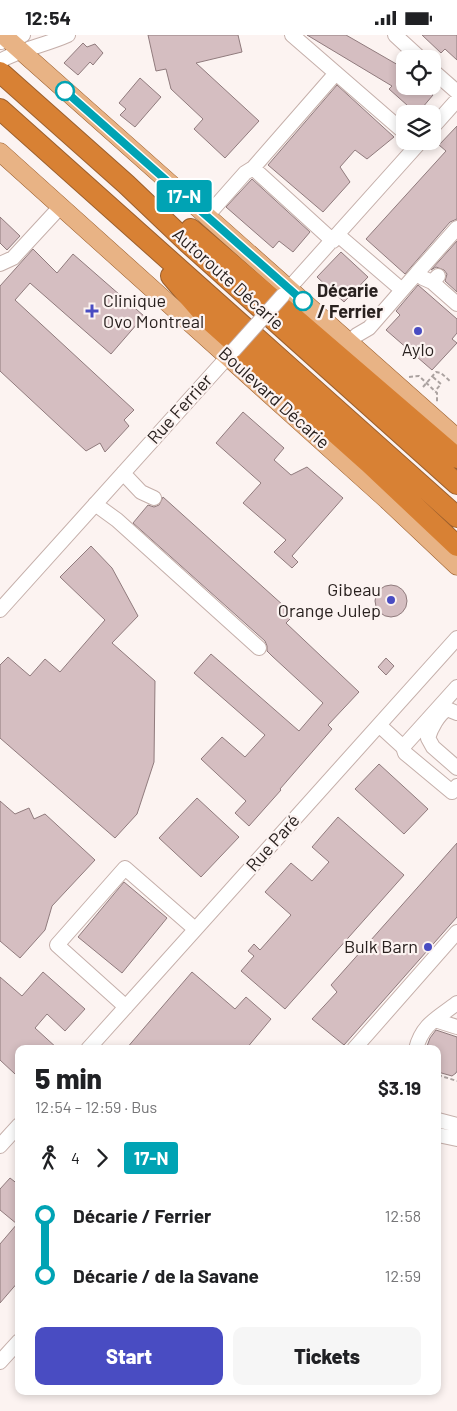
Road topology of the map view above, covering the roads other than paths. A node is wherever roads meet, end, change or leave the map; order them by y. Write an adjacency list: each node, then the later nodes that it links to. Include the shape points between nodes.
1 (292, 35): 7 (street)
2 (395, 35): 5 (street)
3 (66, 36): 4 (street)
4 (10, 46): 20 (main road)
5 (411, 50)
6 (0, 72): 17 (highway, Autoroute Décarie)
7 (336, 73): 13 (street); 16 (street)
8 (441, 78): 9 (street)
9 (457, 92)
10 (457, 100): 12 (street)
11 (0, 109): 19 (highway, Autoroute Décarie)
12 (441, 118)
13 (396, 125)
14 (411, 150): 22 (street, Rue Ferrier)
15 (0, 152): 18 (main road, Boulevard Décarie)
16 (253, 168): 20 (street); 22 (street)
17 (126, 184): 31 (highway, via 197,233); 33 (highway, Autoroute Décarie)
18 (61, 206): 23 (street, via 13,258); 29 (main road, Boulevard Décarie)
19 (120, 215): 36 (highway, Autoroute Décarie); 37 (highway, via 209,320)
20 (206, 216): 26 (main road)
21 (457, 228): 24 (street)
22 (335, 238): 25 (street); 26 (street, Rue Ferrier)
23 (0, 264)
24 (417, 273): 25 (street); 27 (street, via 423,279 435,279)
25 (402, 291): 28 (street)
26 (286, 292): 28 (main road); 29 (street, Rue Ferrier, bridge)
27 (457, 304)
28 (350, 343): 30 (main road)
29 (230, 354): 32 (street, Rue Ferrier); 38 (main road, Boulevard Décarie)
30 (457, 439)
31 (457, 458)
32 (122, 473): 34 (street); 35 (street, Rue Ferrier)
33 (457, 484)
34 (154, 498)
35 (95, 504): 39 (street, Rue Ferrier); 41 (street)
36 (457, 517)
37 (457, 546)
38 (457, 566)
39 (3, 600)
40 (456, 642): 44 (street, Rue Paré)
41 (260, 648)
42 (457, 687): 45 (street)
43 (457, 713): 46 (street, via 447,709 428,738 433,747)
44 (379, 725): 45 (street); 48 (street, Rue Paré)
45 (403, 747): 47 (street, via 405,753 452,792)
46 (457, 768)
47 (457, 786)
48 (195, 929): 51 (street, Rue Paré); 51 (street, via 125,868 57,945)
49 (457, 933): 55 (street)
50 (457, 1003): 52 (street)
51 (126, 1007): 54 (street, Rue Paré)
52 (434, 1020): 53 (street); 56 (street, via 424,1028)
53 (457, 1027)
54 (94, 1045)
55 (358, 1045)
56 (417, 1045)
57 (441, 1121): 58 (street)
58 (457, 1125)
59 (15, 1130): 62 (street)
60 (441, 1136): 61 (street)
61 (457, 1139)
62 (0, 1146)
63 (15, 1345): 64 (street)
64 (0, 1362)

